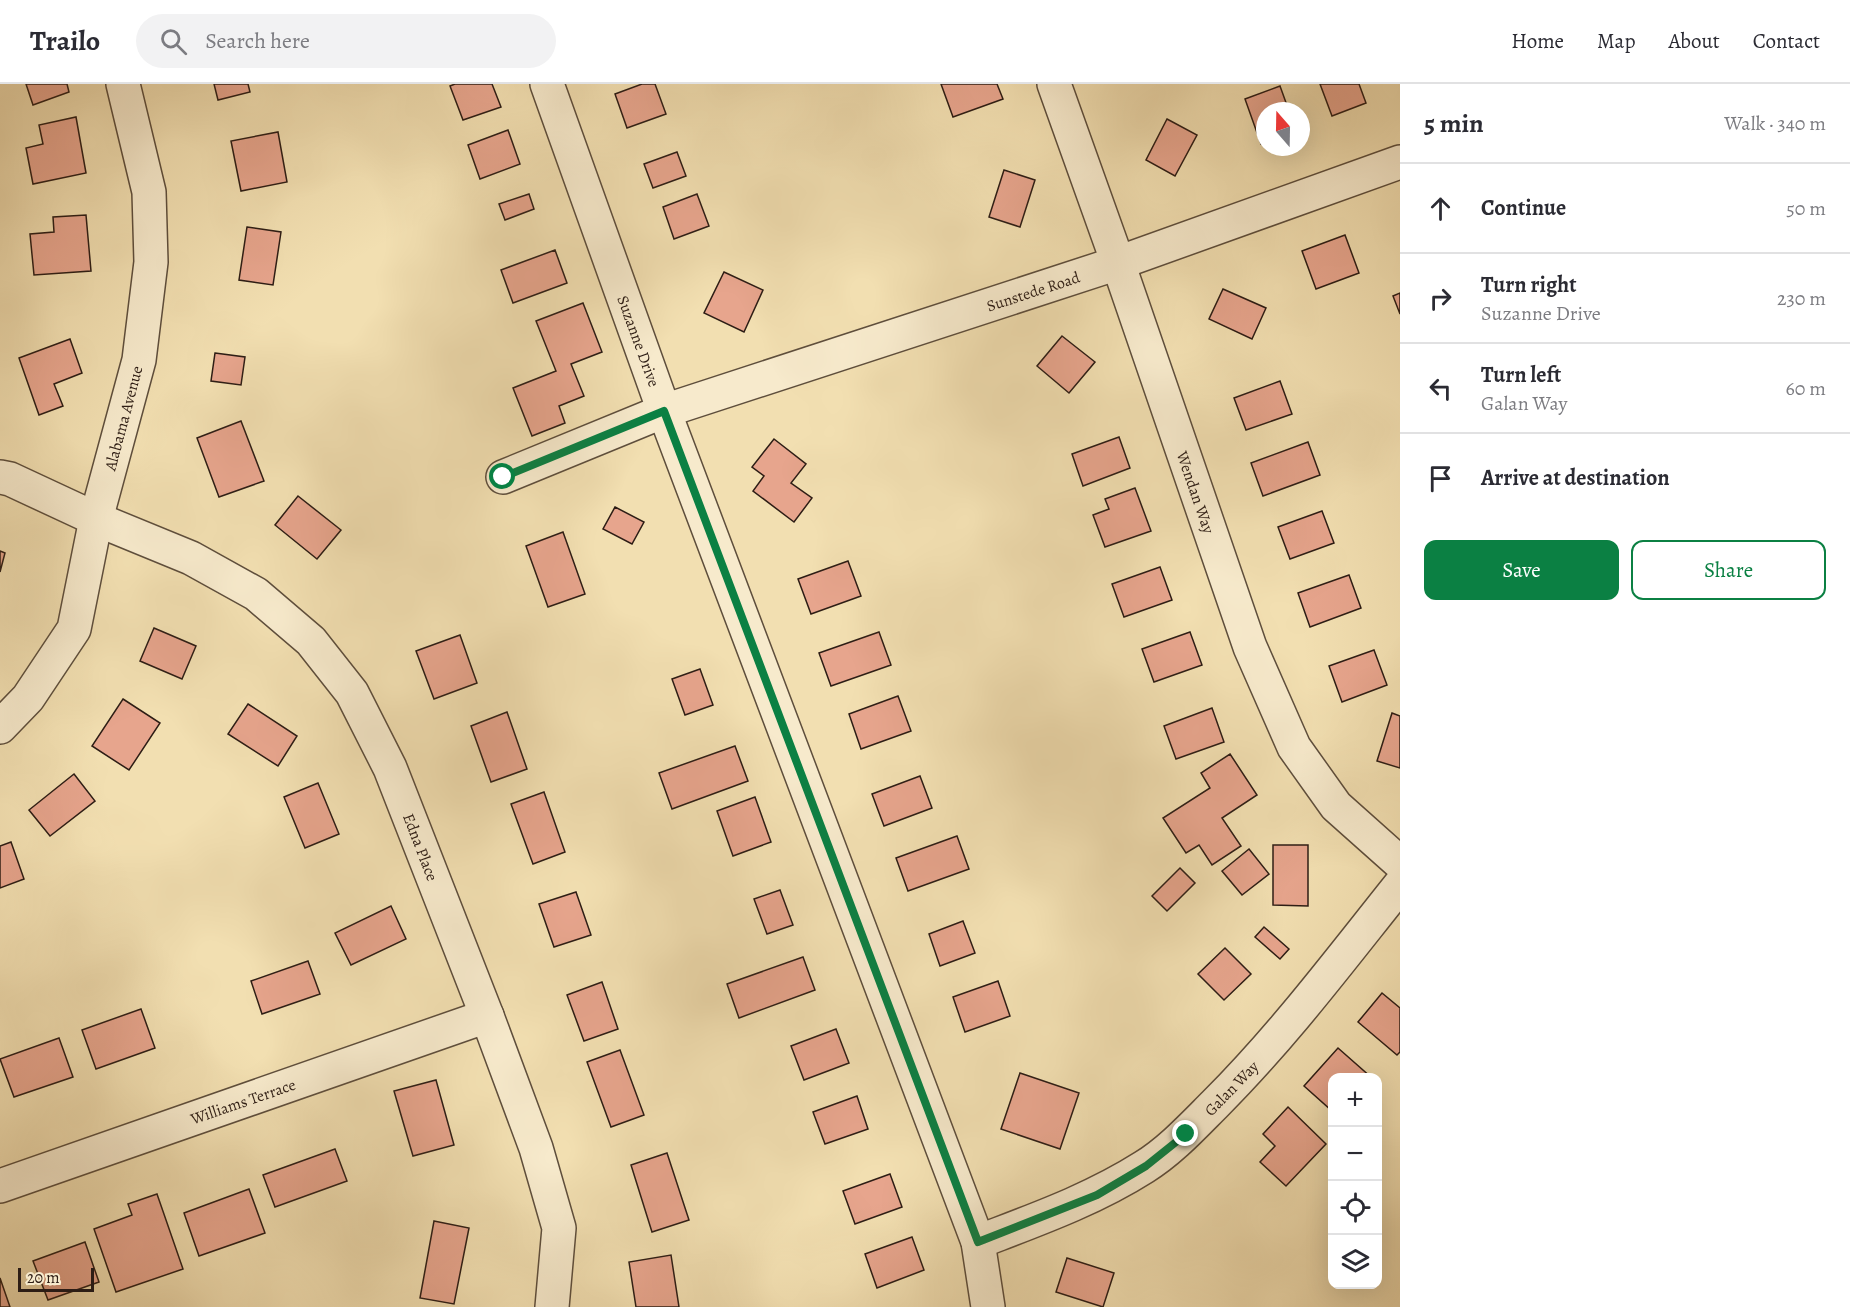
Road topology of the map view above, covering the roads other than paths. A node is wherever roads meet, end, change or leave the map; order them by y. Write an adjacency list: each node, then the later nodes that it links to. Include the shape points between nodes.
1 (123, 84): 9 (street, Alabama Avenue, via 149,192 151,262 139,360)
2 (547, 84): 6 (street, Suzanne Drive)
3 (1054, 84): 5 (street, Wendan Way)
4 (1400, 162): 5 (street, Sunstede Road)
5 (1118, 263): 6 (street, Sunstede Road); 11 (street, Wendan Way, via 1250,647 1294,747 1336,806)
6 (664, 411): 8 (street, Sunstede Road); 15 (street, Suzanne Drive)
7 (0, 477): 9 (street, Edna Place, via 10,478)
8 (503, 477)
9 (96, 519): 10 (street, Alabama Avenue, via 74,629 28,698); 13 (street, Edna Place, via 191,558 256,594 311,641 352,693 390,768)
10 (0, 728)
11 (1400, 863)
12 (1400, 885): 15 (street, Galan Way, via 1306,1005 1186,1134 1146,1166 1097,1195)
13 (487, 1016): 14 (street, Williams Terrace); 16 (street, Edna Place, via 536,1148 559,1228)
14 (0, 1186)
15 (978, 1242): 17 (street, Suzanne Drive)
16 (552, 1307)
17 (988, 1307)

